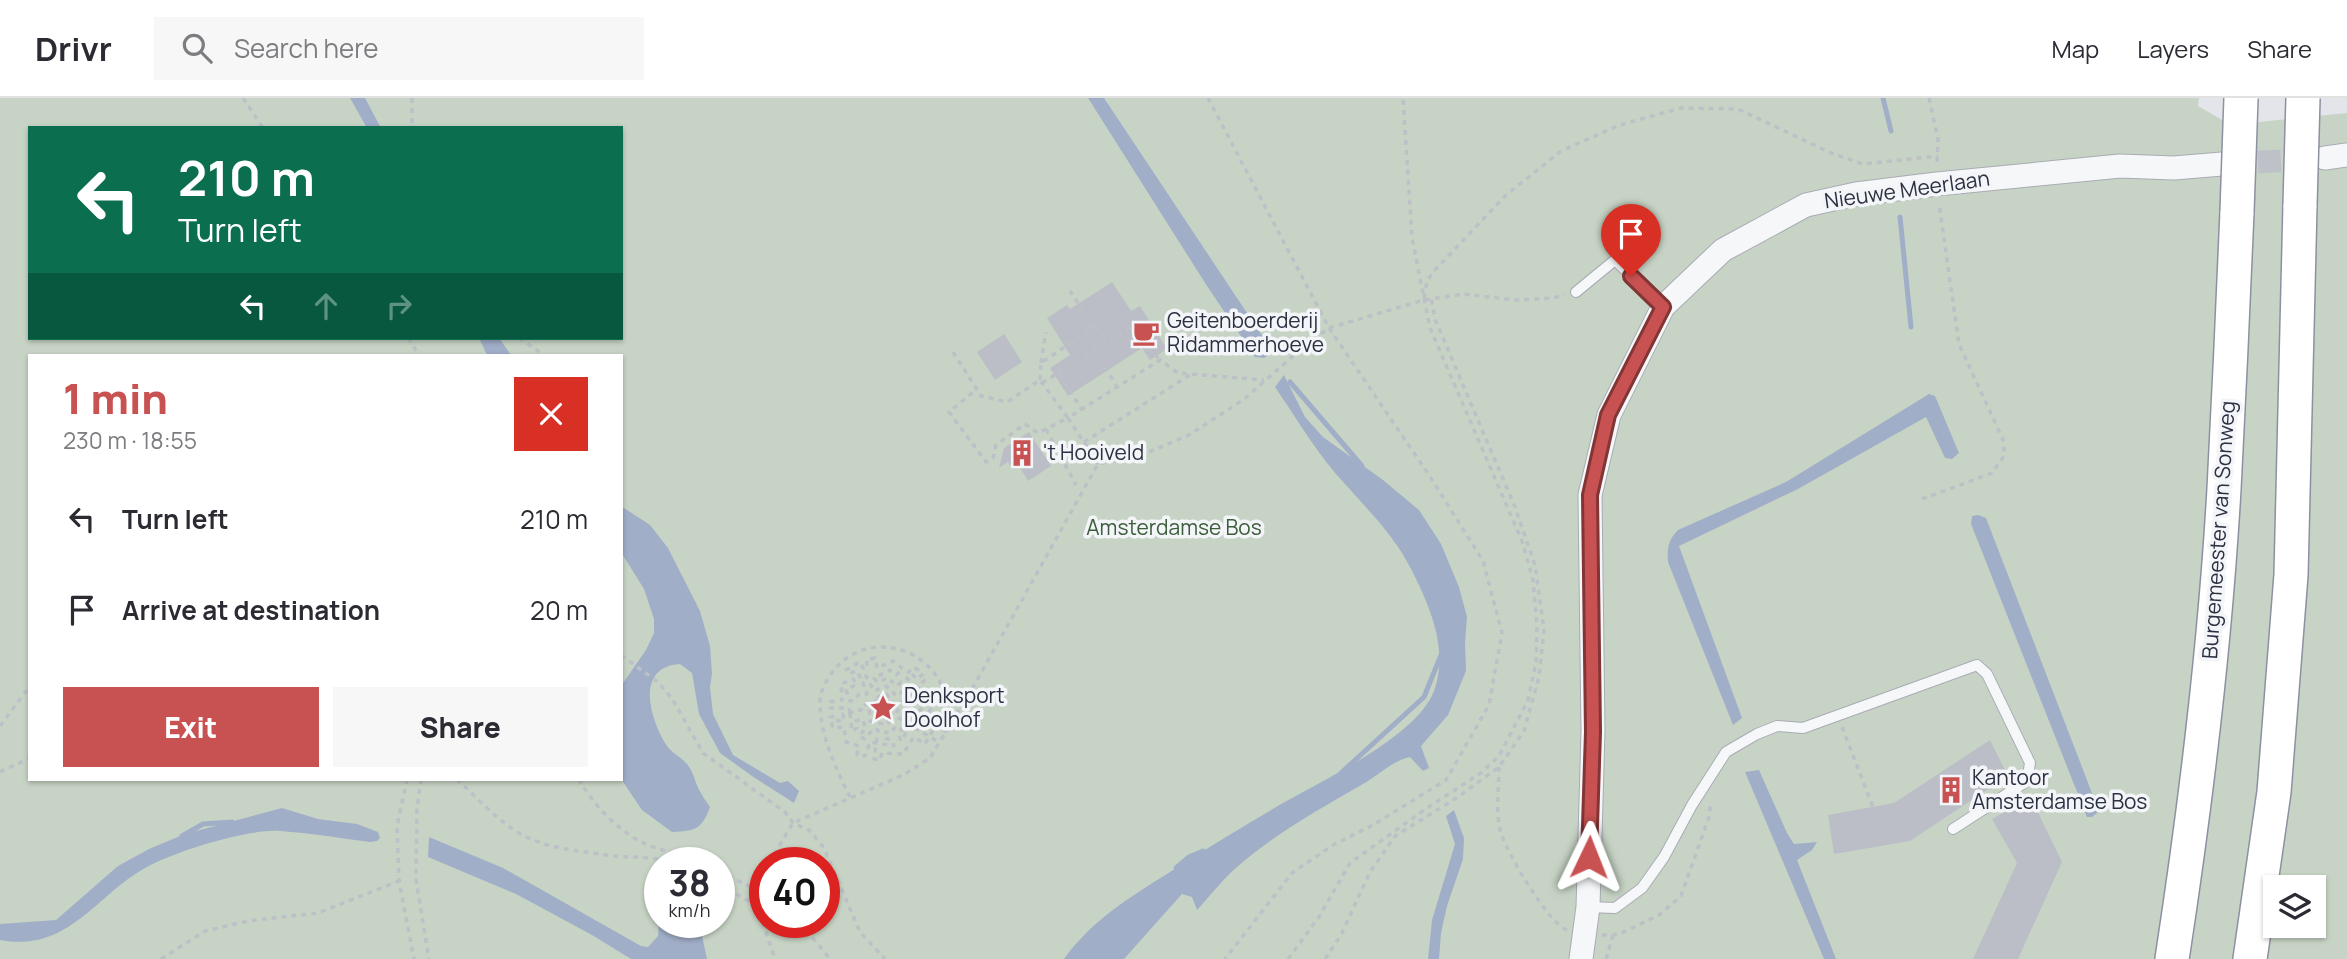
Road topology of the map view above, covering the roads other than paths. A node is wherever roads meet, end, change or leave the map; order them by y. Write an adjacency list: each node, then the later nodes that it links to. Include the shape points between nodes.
1 (2241, 98): 11 (highway, Burgemeester van Sonweg, bridge, via 2224,490 2201,740)
2 (2304, 98): 12 (highway, bridge, via 2291,575 2274,792)
3 (2222, 164): 7 (street, Nieuwe Meerlaan, via 2120,166 1937,184 1806,205 1723,250)
4 (1647, 226): 5 (lane)
5 (1615, 260): 6 (lane); 7 (lane)
6 (1576, 292)
7 (1663, 307): 9 (street, Nieuwe Meerlaan, via 1608,415 1590,495 1593,732)
8 (1953, 829): 9 (lane, via 2027,781 2030,763 1987,674 1977,665 1803,727 1777,726 1726,752 1642,888 1615,908)
9 (1588, 907): 10 (street, Nieuwe Meerlaan)
10 (1581, 959)
11 (2172, 959)
12 (2250, 959)

